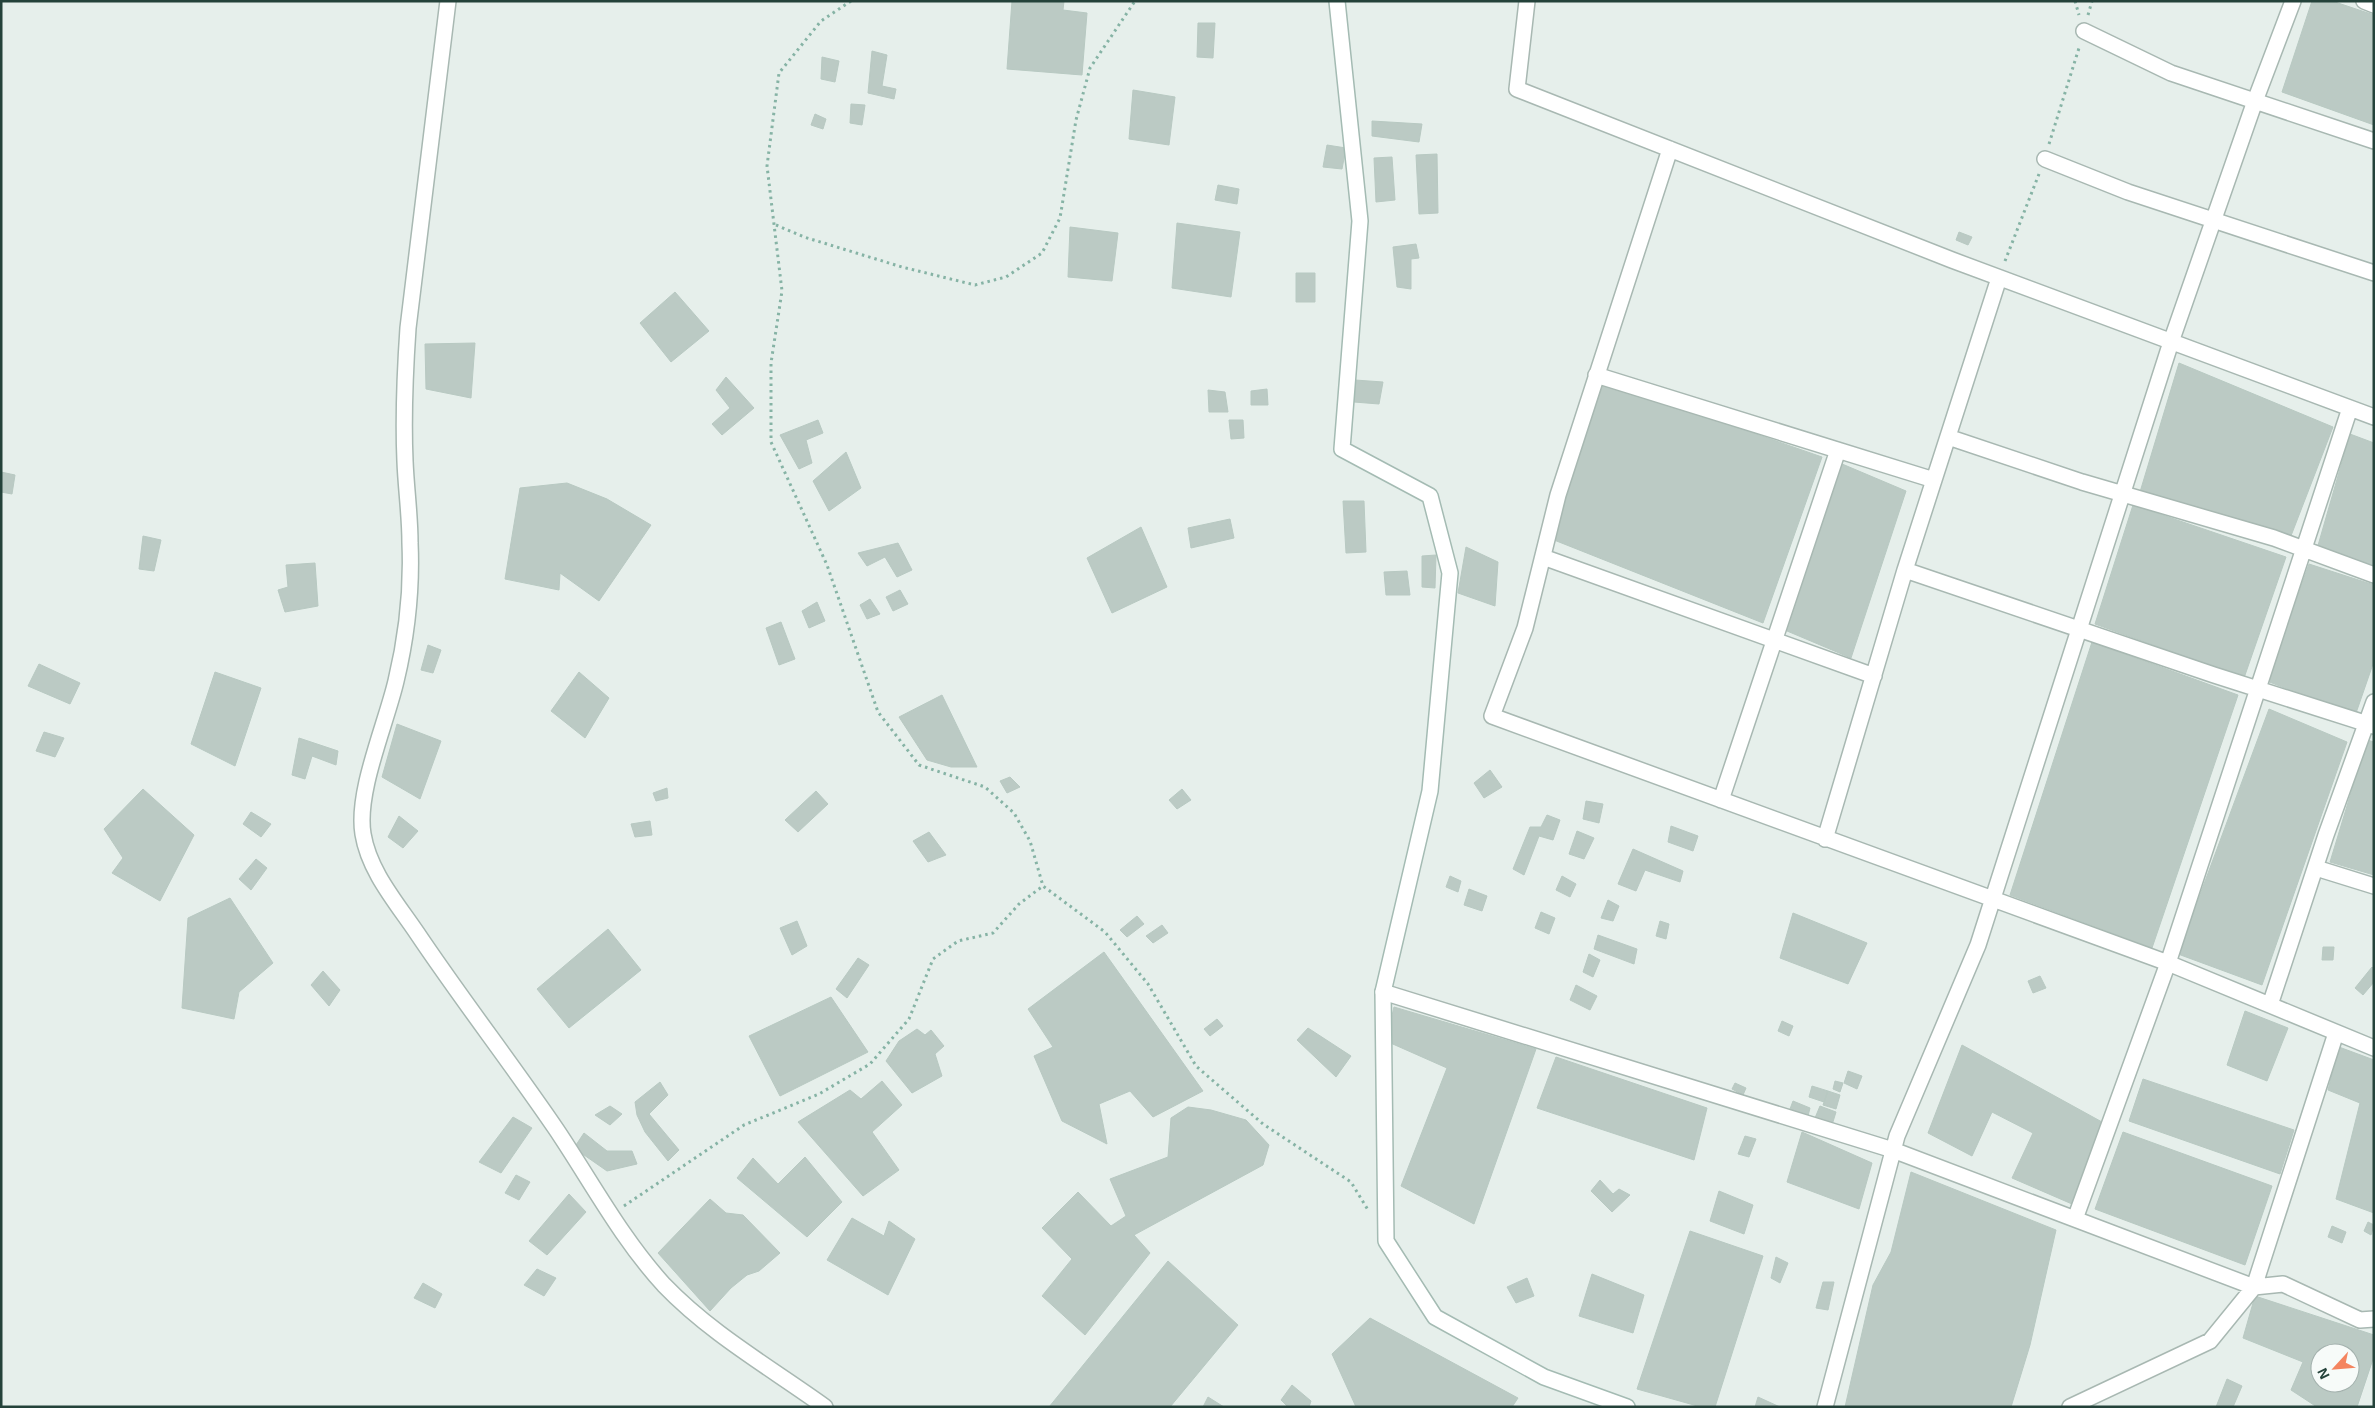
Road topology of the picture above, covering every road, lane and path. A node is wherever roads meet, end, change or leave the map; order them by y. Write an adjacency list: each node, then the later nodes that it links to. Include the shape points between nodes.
1 (448, 1): 48 (street, via 405,373 409,601 396,682 363,802 362,830 372,864 381,879 454,988 557,1130)
2 (851, 1): 15 (path, via 820,21 779,74 767,166)
3 (1135, 1): 15 (path, via 1090,68 1076,120 1060,218 1042,253 1006,277 975,285 893,264)
4 (1337, 1): 43 (street, via 1360,221 1342,449 1430,496 1450,573 1430,791)
5 (1527, 1): 12 (street, via 1516,89)
6 (2293, 1): 10 (street)
7 (2364, 1): 8 (street)
8 (2374, 5)
9 (2084, 31): 10 (street, via 2170,73)
10 (2255, 101): 11 (street); 14 (street)
11 (2374, 141)
12 (1670, 149): 17 (street); 19 (street)
13 (2045, 159): 14 (street, via 2128,192)
14 (2213, 220): 16 (street); 18 (street)
15 (775, 225): 39 (path, via 782,291 770,363 771,442 827,565 878,712 919,765 985,787 1014,813 1030,841)
16 (2374, 273)
17 (1999, 278): 18 (street); 22 (street)
18 (2171, 342): 20 (street); 25 (street)
19 (1596, 375): 23 (street); 27 (street, via 1558,495)
20 (2350, 408): 21 (street); 26 (street)
21 (2374, 417)
22 (1948, 437): 24 (street); 25 (street, via 2082,482)
23 (1838, 450): 24 (street); 31 (street)
24 (1934, 480): 28 (street)
25 (2124, 492): 26 (street); 30 (street)
26 (2304, 549): 29 (street); 33 (street)
27 (1543, 557): 31 (street); 36 (street, via 1525,628 1492,716)
28 (1905, 570): 30 (street); 32 (street)
29 (2374, 575)
30 (2079, 629): 33 (street); 41 (street)
31 (1774, 641): 32 (street); 36 (street)
32 (1874, 676): 37 (street)
33 (2258, 690): 35 (street); 42 (street)
34 (2374, 702): 35 (street)
35 (2370, 725): 38 (street)
36 (1721, 800): 37 (street)
37 (1825, 839): 41 (street)
38 (2316, 868): 40 (street); 44 (street)
39 (1043, 886): 48 (path, via 1019,904 993,933 958,941 933,958 909,1019 870,1064 819,1094 744,1125); 49 (path, via 1105,932 1148,984 1196,1066 1263,1124 1351,1182)
40 (2374, 886)
41 (1993, 898): 42 (street); 47 (street, via 1978,946)
42 (2168, 963): 44 (street); 50 (street)
43 (1384, 992): 47 (street); 54 (street, via 1386,1241 1435,1317 1544,1377)
44 (2270, 1005): 45 (street)
45 (2336, 1033): 46 (street); 51 (street)
46 (2374, 1048)
47 (1893, 1150): 50 (street); 55 (street)
48 (611, 1215): 53 (street, via 642,1258 688,1308)
49 (1371, 1216)
50 (2075, 1219): 51 (street)
51 (2254, 1287): 52 (street, via 2283,1284 2360,1320); 56 (street, via 2210,1341)
52 (2374, 1319)
53 (825, 1407)
54 (1628, 1407)
55 (1824, 1407)
56 (2070, 1407)

